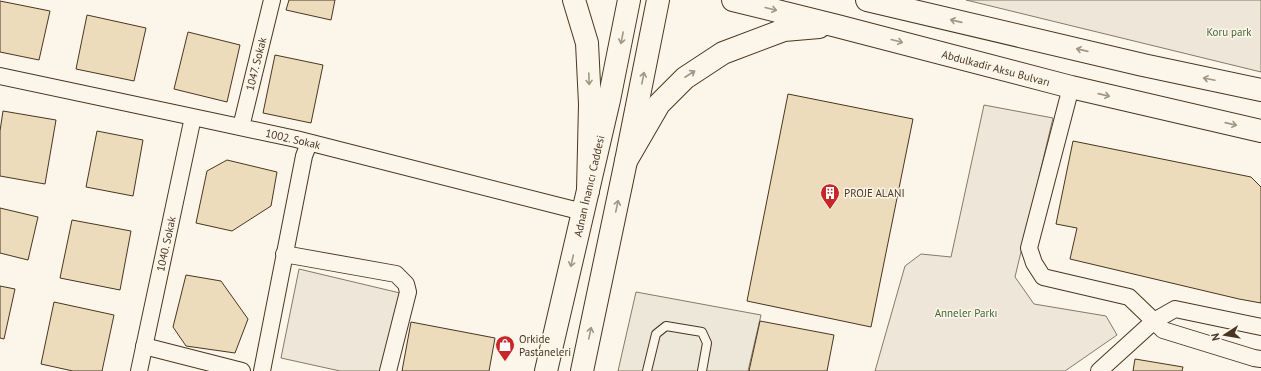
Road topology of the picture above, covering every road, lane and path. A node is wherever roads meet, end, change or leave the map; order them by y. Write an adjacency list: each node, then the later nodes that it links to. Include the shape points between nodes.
1 (272, 0): 12 (street, 1047. Sokak)
2 (574, 0): 16 (main road, one-way to 16, via 587,43 590,104)
3 (629, 0): 16 (main road, Adnan İnanıcı Caddesi, one-way to 16)
4 (658, 0): 15 (main road, one-way to 4)
5 (733, 0): 7 (main road, Abdulkadir Aksu Bulvarı, one-way to 7)
6 (868, 0): 10 (main road, one-way to 6)
7 (837, 26): 9 (main road, Abdulkadir Aksu Bulvarı, one-way to 9); 15 (main road, one-way to 7, via 659,104 685,78 723,53 784,30)
8 (0, 76): 11 (street, 1002. Sokak)
9 (1071, 87): 13 (main road, Abdulkadir Aksu Bulvarı, one-way to 13); 18 (street, via 1029,248 1034,263 1043,277 1129,297)
10 (1261, 90)
11 (193, 116): 12 (street, 1002. Sokak); 20 (street, 1040. Sokak)
12 (241, 127): 14 (street, 1002. Sokak)
13 (1260, 131)
14 (309, 143): 16 (street, 1002. Sokak); 17 (street, via 304,156)
15 (626, 161): 27 (main road, one-way to 15)
16 (586, 202): 26 (main road, Adnan İnanıcı Caddesi, one-way to 26)
17 (284, 254): 24 (street); 25 (street, via 396,274 406,284 408,292)
18 (1154, 321): 19 (street, via 1175,309); 21 (street, via 1163,330); 30 (street)
19 (1261, 327)
20 (144, 346): 22 (street, 1040. Sokak); 23 (street)
21 (1261, 359)
22 (139, 371)
23 (242, 371)
24 (262, 371)
25 (388, 371)
26 (546, 371)
27 (582, 371)
28 (647, 371): 29 (lane, via 656,334 666,326 702,332 708,343)
29 (702, 371)
30 (1099, 371)

